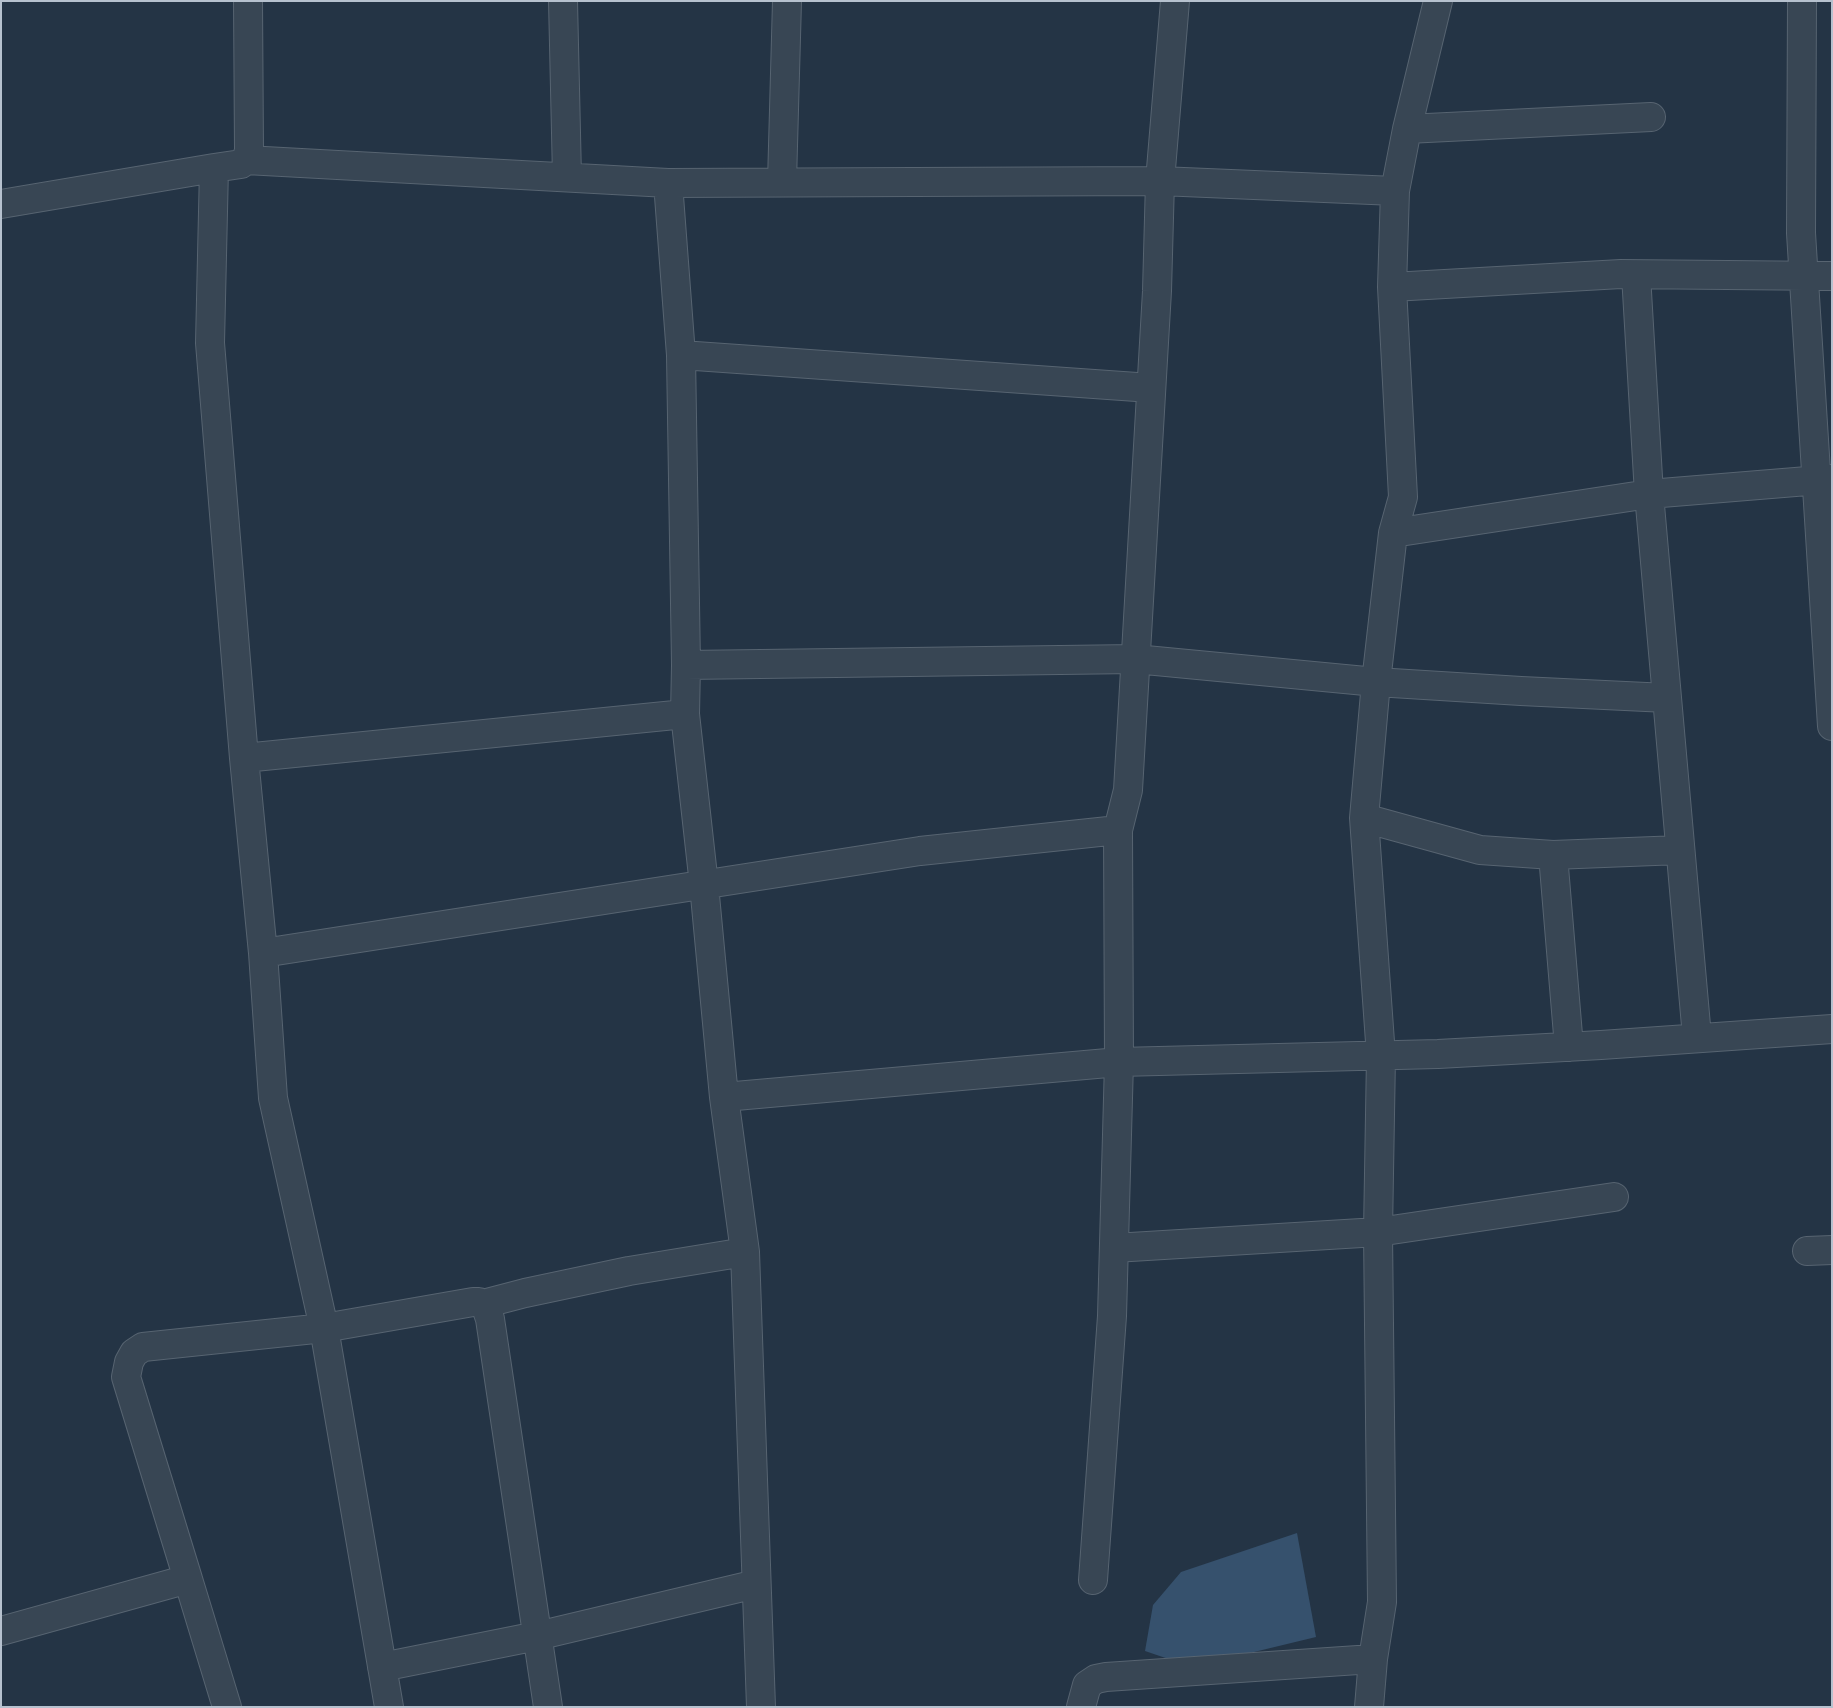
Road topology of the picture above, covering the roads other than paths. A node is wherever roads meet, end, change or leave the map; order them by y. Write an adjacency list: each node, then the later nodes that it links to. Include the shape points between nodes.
1 (248, 1): 10 (street, via 249,151)
2 (563, 1): 12 (street)
3 (787, 1): 14 (street)
4 (1175, 1): 13 (street)
5 (1418, 1): 7 (street)
6 (1802, 1): 20 (street)
7 (1438, 2): 9 (street)
8 (1651, 117): 9 (street)
9 (1407, 129): 16 (street)
10 (246, 160): 11 (street, via 241,164); 12 (street)
11 (214, 168): 17 (street); 33 (street, via 210,343)
12 (567, 177): 15 (street)
13 (1160, 181): 14 (street); 16 (street); 23 (street)
14 (782, 182): 15 (street)
15 (668, 183): 22 (street)
16 (1395, 191): 21 (street)
17 (1, 204)
18 (1636, 275): 20 (street); 21 (street); 25 (street)
19 (1832, 276): 20 (street)
20 (1803, 277): 24 (street)
21 (1392, 287): 26 (street, via 1403,497)
22 (681, 355): 23 (street); 28 (street)
23 (1151, 388): 27 (street)
24 (1824, 480): 25 (street); 32 (street)
25 (1648, 494): 26 (street); 30 (street)
26 (1393, 533): 29 (street)
27 (1135, 659): 28 (street); 29 (street); 35 (street, via 1128,790)
28 (686, 665): 31 (street)
29 (1376, 682): 30 (street); 34 (street)
30 (1666, 698): 36 (street)
31 (685, 714): 33 (street); 38 (street)
32 (1832, 726)
33 (244, 758): 39 (street)
34 (1364, 818): 37 (street, via 1480,850); 43 (street)
35 (1118, 830): 38 (street, via 920,851); 44 (street)
36 (1680, 850): 37 (street); 41 (street)
37 (1553, 855): 42 (street)
38 (704, 885): 39 (street); 45 (street)
39 (263, 953): 51 (street, via 273,1098)
40 (1832, 1029): 41 (street)
41 (1697, 1037): 42 (street)
42 (1568, 1047): 43 (street)
43 (1381, 1056): 44 (street); 47 (street)
44 (1119, 1062): 45 (street); 48 (street)
45 (724, 1097): 49 (street)
46 (1614, 1197): 47 (street)
47 (1378, 1232): 48 (street); 57 (street, via 1382,1602)
48 (1114, 1248): 53 (street)
49 (745, 1252): 50 (street, via 629,1271); 54 (street)
50 (483, 1304): 51 (street, via 473,1302); 56 (street, via 490,1319)
51 (324, 1328): 52 (street, via 143,1347 129,1362 126,1377); 58 (street)
52 (188, 1579): 55 (street); 59 (street)
53 (1093, 1580)
54 (756, 1584): 56 (street); 62 (street)
55 (1, 1631)
56 (537, 1636): 58 (street); 61 (street)
57 (1373, 1658): 63 (street, via 1106,1677 1088,1685); 64 (street)
58 (382, 1667): 60 (street)
59 (227, 1707)
60 (390, 1707)
61 (548, 1707)
62 (761, 1707)
63 (1081, 1707)
64 (1369, 1707)

